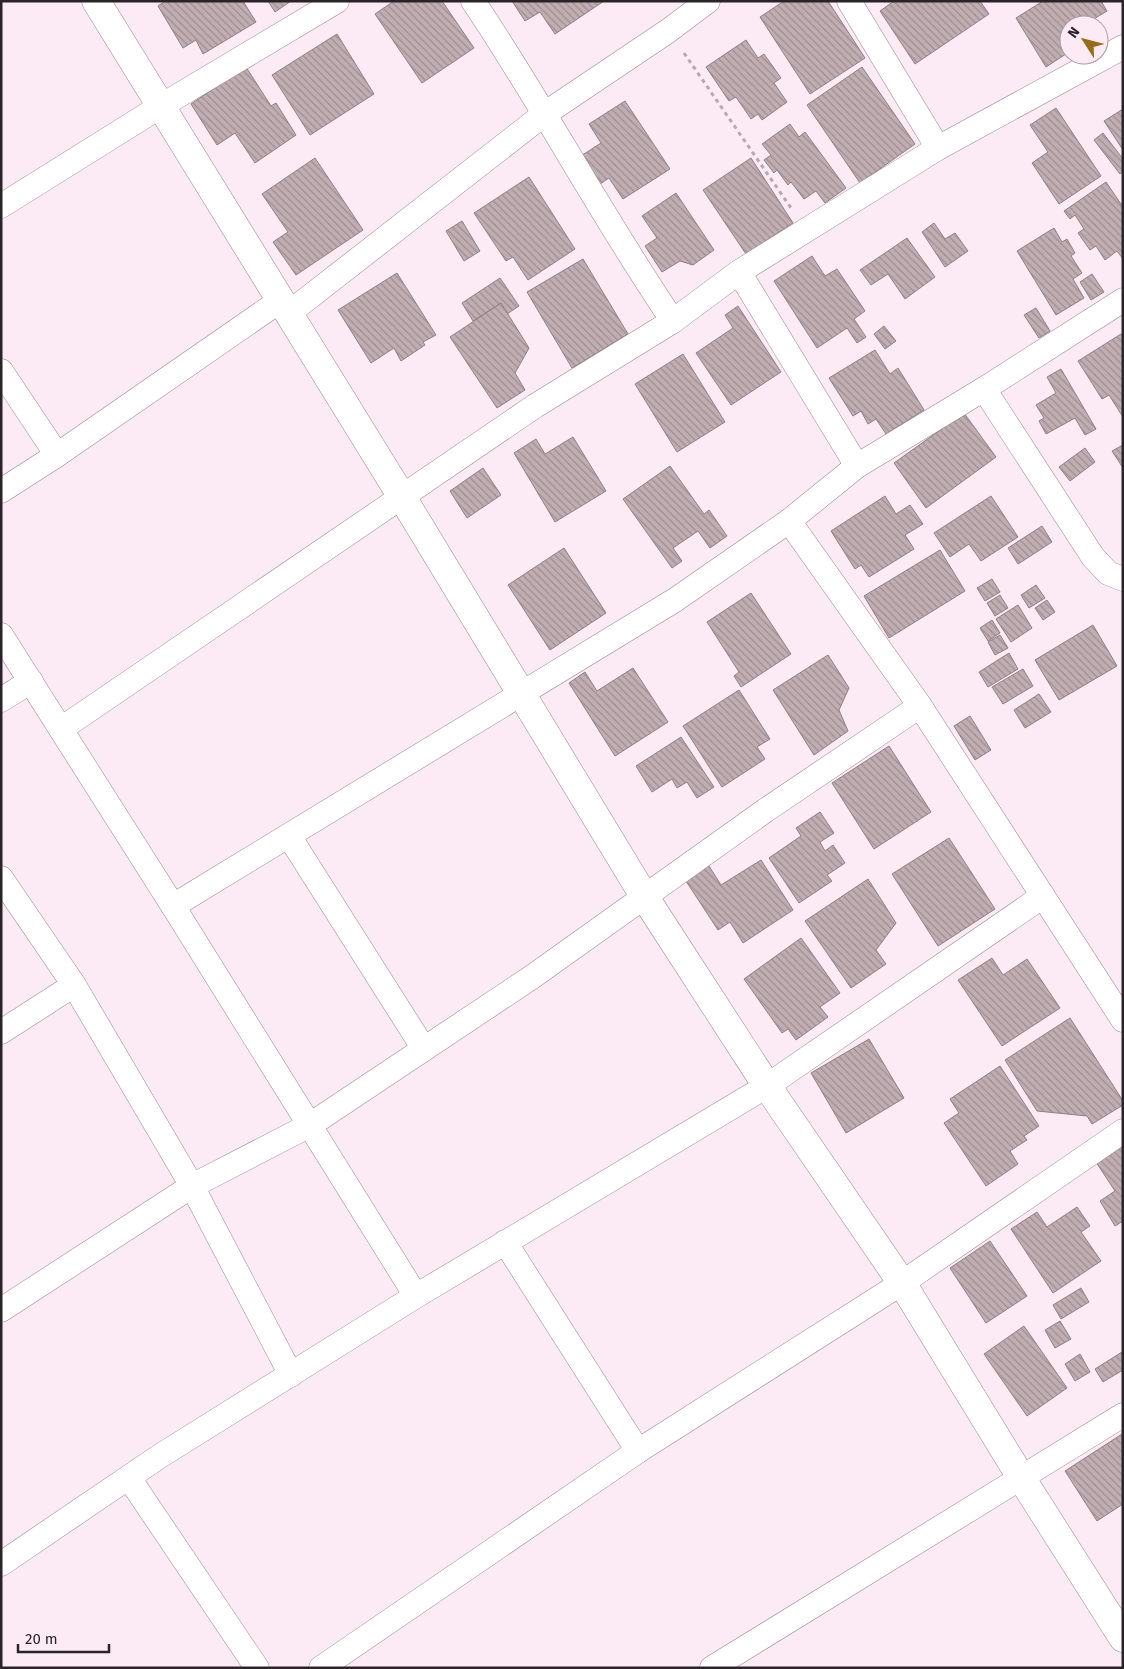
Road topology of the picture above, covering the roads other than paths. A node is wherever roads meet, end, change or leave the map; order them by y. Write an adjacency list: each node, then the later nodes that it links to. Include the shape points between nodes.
1 (96, 1): 7 (street)
2 (337, 1): 7 (street)
3 (473, 1): 8 (street)
4 (708, 1): 8 (street)
5 (849, 1): 9 (street)
6 (1123, 47): 9 (street)
7 (161, 106): 10 (street); 13 (street)
8 (543, 115): 13 (street); 14 (street)
9 (938, 148): 11 (street)
10 (1, 206)
11 (739, 272): 14 (street); 18 (street)
12 (1123, 300): 16 (street)
13 (285, 307): 17 (street); 20 (street)
14 (673, 320): 20 (street, via 535,406)
15 (1, 371): 17 (street)
16 (984, 390): 18 (street); 22 (street, via 1093,557 1108,573)
17 (57, 455): 19 (street)
18 (857, 466): 21 (street)
19 (1, 491)
20 (402, 496): 25 (street); 28 (street)
21 (789, 522): 25 (street, via 675,600); 27 (street)
22 (1123, 580)
23 (1, 635): 24 (street)
24 (31, 681): 26 (street); 28 (street)
25 (522, 695): 29 (street); 31 (street)
26 (1, 700)
27 (920, 706): 31 (street); 32 (street)
28 (61, 729): 33 (street)
29 (288, 836): 33 (street); 37 (street)
30 (1, 878): 34 (street)
31 (644, 896): 37 (street, via 532,977); 38 (street)
32 (1043, 896): 35 (street); 38 (street)
33 (172, 906): 39 (street)
34 (74, 985): 36 (street); 41 (street)
35 (1123, 1020)
36 (1, 1032)
37 (424, 1049): 39 (street)
38 (767, 1086): 42 (street); 43 (street)
39 (310, 1125): 41 (street); 44 (street)
40 (1123, 1131): 43 (street)
41 (192, 1186): 45 (street); 46 (street)
42 (505, 1242): 44 (street); 48 (street)
43 (902, 1284): 48 (street); 50 (street)
44 (416, 1296): 46 (street)
45 (1, 1310)
46 (290, 1374): 49 (street)
47 (1123, 1415): 50 (street)
48 (638, 1451): 54 (street)
49 (130, 1478): 51 (street); 53 (street)
50 (1022, 1479): 52 (street); 55 (street)
51 (1, 1564)
52 (1123, 1638)
53 (257, 1668)
54 (321, 1668)
55 (712, 1668)

